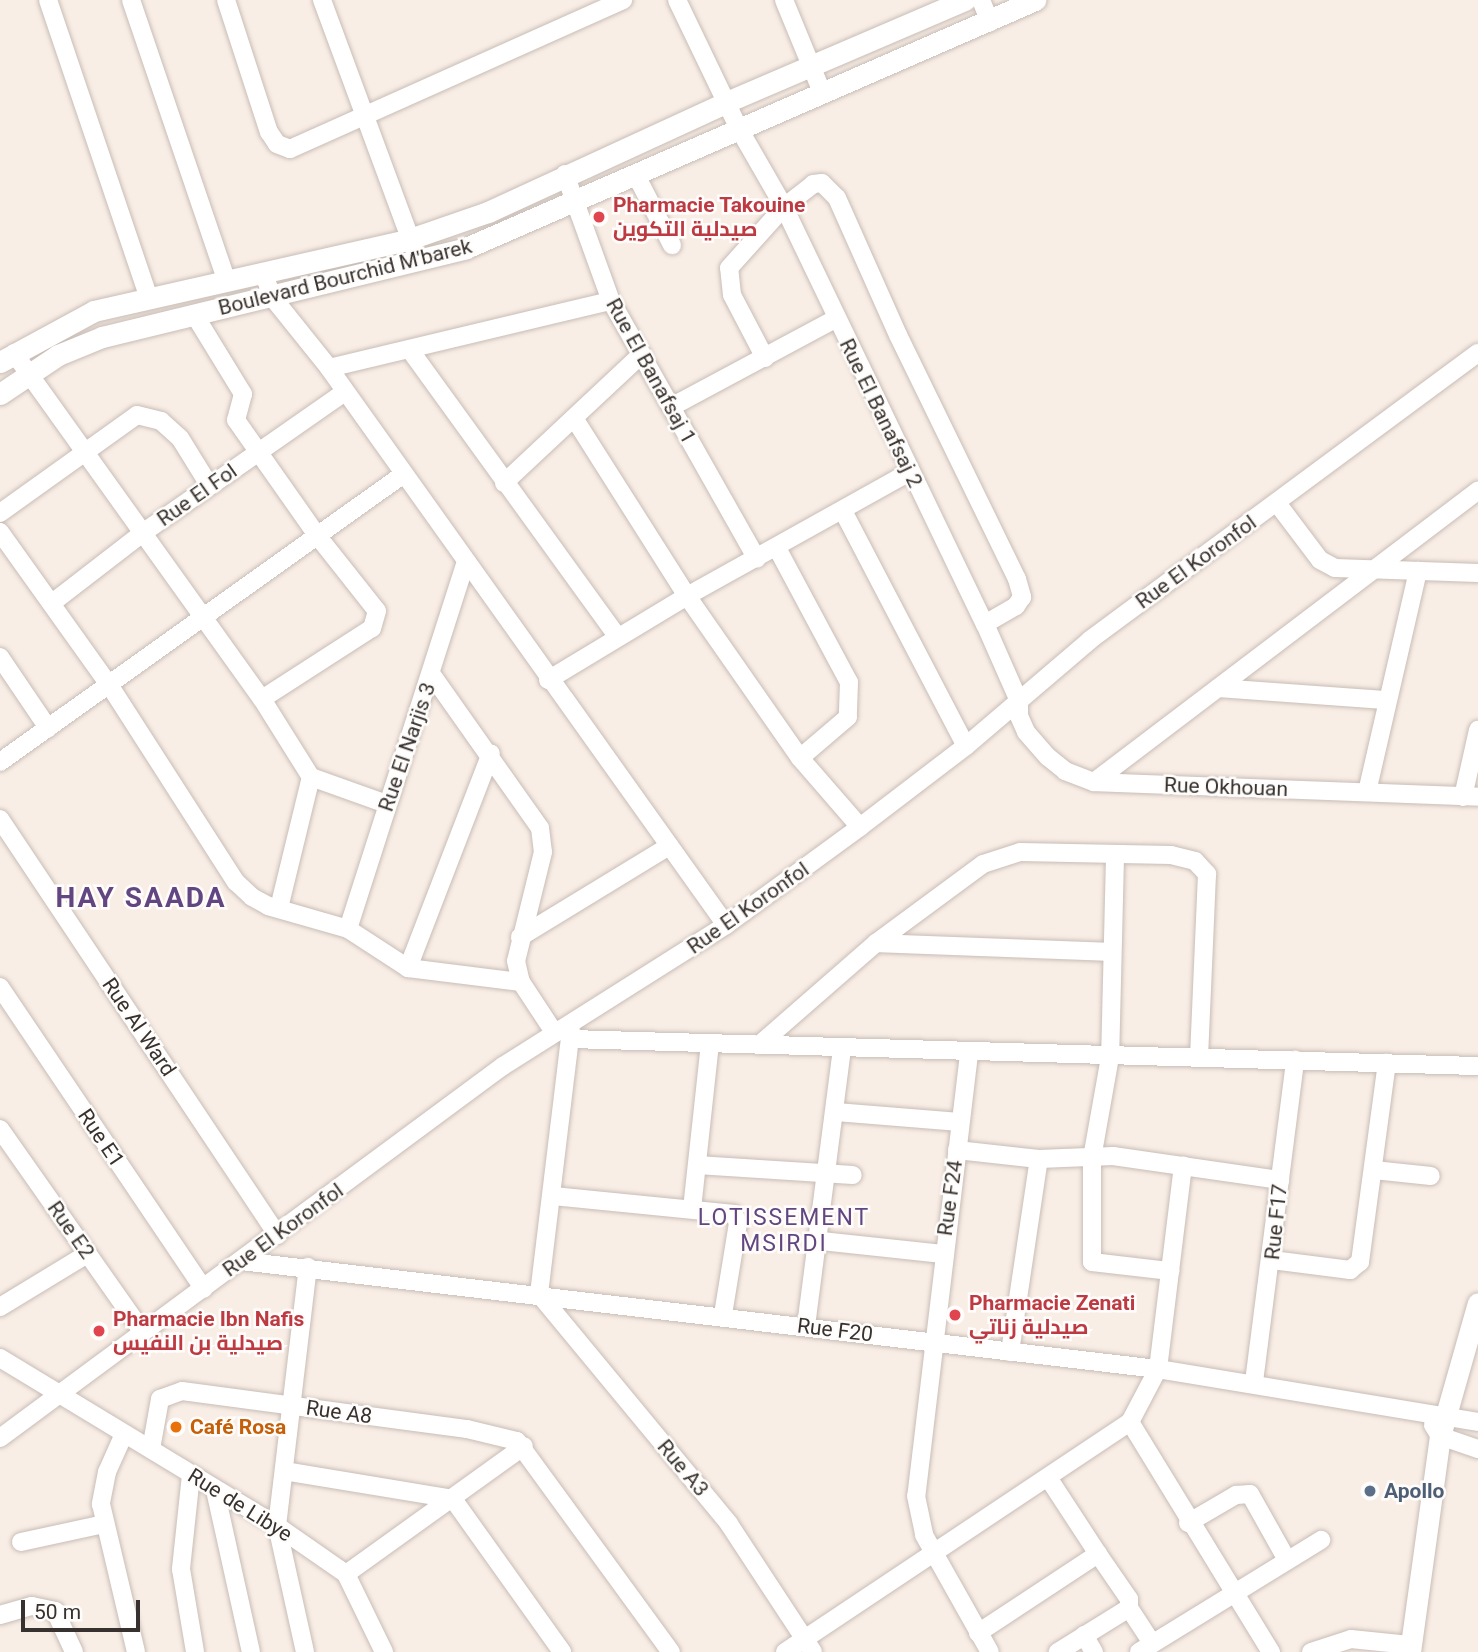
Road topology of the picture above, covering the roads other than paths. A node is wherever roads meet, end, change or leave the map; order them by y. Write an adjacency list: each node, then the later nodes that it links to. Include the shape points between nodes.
1 (48, 0): 26 (street)
2 (131, 0): 25 (street)
3 (226, 0): 15 (street, via 269,132 277,144 296,148)
4 (322, 0): 15 (street)
5 (623, 0): 15 (street)
6 (677, 0): 14 (street, Rue El Banafsaj 2)
7 (784, 0): 12 (street)
8 (965, 0): 12 (main road, Boulevard Bourchid M'barek)
9 (981, 0): 11 (street)
10 (1035, 0): 11 (main road, Boulevard Bourchid M'barek)
11 (990, 22): 13 (main road, Boulevard Bourchid M'barek)
12 (813, 64): 13 (street); 14 (main road, Boulevard Bourchid M'barek)
13 (822, 92): 16 (main road, Boulevard Bourchid M'barek)
14 (729, 100): 16 (street, Rue El Banafsaj 2); 17 (main road, Boulevard Bourchid M'barek)
15 (362, 113): 21 (street)
16 (738, 127): 18 (main road, Boulevard Bourchid M'barek); 20 (street, Rue El Banafsaj 2)
17 (565, 174): 19 (street, Rue El Banafsaj 1); 21 (main road, Boulevard Bourchid M'barek, via 488,212)
18 (636, 175): 19 (main road, Boulevard Bourchid M'barek); 22 (street)
19 (575, 202): 23 (main road, Boulevard Bourchid M'barek, via 466,248); 28 (street, Rue El Banafsaj 1)
20 (784, 207): 30 (street, Rue El Banafsaj 2); 35 (street, via 729,268 732,295); 64 (street, via 817,183 827,185 837,198 1017,579 1022,597 1016,606)
21 (410, 239): 23 (street); 24 (main road, Boulevard Bourchid M'barek)
22 (672, 245)
23 (418, 262): 27 (main road, Boulevard Bourchid M'barek)
24 (262, 273): 25 (main road, Boulevard Bourchid M'barek); 27 (street)
25 (226, 279): 26 (main road, Boulevard Bourchid M'barek)
26 (148, 296): 34 (main road, Boulevard Bourchid M'barek, via 81,316)
27 (273, 298): 29 (main road, Boulevard Bourchid M'barek); 36 (street)
28 (611, 301): 31 (street); 33 (street, Rue El Banafsaj 1)
29 (194, 314): 37 (main road, Boulevard Bourchid M'barek, via 95,340 58,355); 43 (street, via 240,388 243,402 236,420)
30 (835, 319): 35 (street); 44 (street, Rue El Banafsaj 2)
31 (410, 350): 36 (street); 46 (street)
32 (1478, 353): 49 (street, Rue El Koronfol)
33 (642, 354): 40 (street, Rue El Banafsaj 1); 41 (street)
34 (7, 357): 37 (street)
35 (765, 358): 40 (street)
36 (329, 368): 38 (street)
37 (29, 374): 39 (main road, Boulevard Bourchid M'barek); 42 (street)
38 (345, 392): 43 (street, Rue El Fol); 45 (street)
39 (0, 394)
40 (671, 407): 56 (street, Rue El Banafsaj 1)
41 (574, 418): 46 (street); 61 (street)
42 (85, 450): 47 (street, via 128,420 149,415 180,438); 51 (street); 53 (street)
43 (260, 452): 47 (street, Rue El Fol); 54 (street)
44 (910, 472): 50 (street); 64 (street, Rue El Banafsaj 2)
45 (403, 475): 54 (street); 57 (street)
46 (504, 483): 65 (street)
47 (209, 485): 53 (street, Rue El Fol)
48 (1478, 491): 58 (street)
49 (1277, 503): 58 (street, via 1320,560 1342,570); 73 (street, Rue El Koronfol, via 1090,639)
50 (843, 511): 55 (street); 76 (street)
51 (0, 513)
52 (0, 532): 62 (street)
53 (144, 532): 62 (street, Rue El Fol); 63 (street)
54 (316, 534): 63 (street); 71 (street, via 370,596 376,622 365,634)
55 (778, 548): 56 (street); 78 (street, via 849,682 848,717)
56 (757, 559): 61 (street)
57 (465, 564): 67 (street, Rue El Narjis 3); 68 (street)
58 (1376, 568): 59 (street); 70 (street)
59 (1418, 571): 60 (street); 72 (street)
60 (1478, 573)
61 (687, 596): 65 (street); 78 (street)
62 (52, 603): 69 (street)
63 (205, 618): 69 (street); 71 (street)
64 (985, 624): 73 (street, Rue El Banafsaj 2)
65 (618, 637): 68 (street)
66 (0, 657): 74 (street)
67 (432, 675): 77 (street); 84 (street, Rue El Narjis 3)
68 (548, 680): 87 (street)
69 (110, 686): 74 (street); 89 (street, via 236,882 268,906)
70 (1218, 688): 72 (street); 81 (street)
71 (262, 699): 80 (street)
72 (1385, 700): 82 (street)
73 (1019, 701): 76 (street, Rue El Koronfol); 81 (street, Rue Okhouan, via 1026,732 1048,757 1066,771)
74 (48, 728): 79 (street)
75 (1478, 730): 83 (street)
76 (965, 746): 86 (street, Rue El Koronfol)
77 (491, 753): 92 (street, via 544,841); 95 (street)
78 (800, 758): 86 (street)
79 (0, 762)
80 (311, 777): 84 (street); 89 (street)
81 (1094, 782): 82 (street, Rue Okhouan)
82 (1367, 792): 83 (street, Rue Okhouan)
83 (1470, 797)
84 (387, 804): 91 (street, Rue El Narjis 3)
85 (0, 820): 123 (street, Rue Al Ward)
86 (860, 827): 90 (street, Rue El Koronfol)
87 (669, 846): 90 (street); 92 (street)
88 (1115, 857): 93 (street, via 1020,852 1001,857 963,877); 94 (street); 103 (street, via 1188,857 1207,874)
89 (279, 908): 91 (street)
90 (726, 925): 98 (street, Rue El Koronfol)
91 (348, 929): 95 (street)
92 (520, 937): 96 (street, via 516,961)
93 (876, 943): 94 (street); 100 (street)
94 (1111, 952): 104 (street)
95 (408, 968): 96 (street)
96 (522, 982): 98 (street)
97 (0, 987): 131 (street, Rue E1)
98 (566, 1032): 99 (street); 121 (street); 123 (street, Rue El Koronfol)
99 (710, 1043): 100 (street); 114 (street)
100 (759, 1045): 101 (street)
101 (842, 1048): 102 (street); 108 (street)
102 (969, 1054): 104 (street); 109 (street, Rue F24)
103 (1199, 1055): 104 (street); 105 (street)
104 (1110, 1057): 112 (street)
105 (1295, 1060): 107 (street); 120 (street, Rue F17)
106 (1477, 1062): 107 (street)
107 (1387, 1063): 116 (street)
108 (836, 1112): 109 (street); 118 (street)
109 (960, 1122): 111 (street, Rue F24)
110 (0, 1129): 125 (street, Rue E2)
111 (957, 1150): 113 (street); 126 (street, Rue F24)
112 (1092, 1158): 113 (street); 115 (street, via 1113,1156); 130 (street, via 1092,1262)
113 (1039, 1159): 139 (street)
114 (697, 1165): 118 (street); 122 (street)
115 (1183, 1166): 120 (street); 130 (street)
116 (1374, 1170): 119 (street); 127 (street, via 1365,1246 1356,1268)
117 (853, 1175): 118 (street)
118 (828, 1176): 124 (street)
119 (1431, 1177)
120 (1280, 1180): 127 (street, Rue F17)
121 (553, 1196): 122 (street); 132 (street)
122 (692, 1209): 135 (street, via 737,1219)
123 (277, 1235): 128 (street, Rue El Koronfol)
124 (821, 1241): 126 (street); 136 (street)
125 (87, 1254): 134 (street); 137 (street, Rue E2)
126 (943, 1254): 138 (street, Rue F24)
127 (1272, 1260): 142 (street, Rue F17)
128 (242, 1261): 129 (street, Rue F20); 131 (street, Rue El Koronfol)
129 (308, 1267): 132 (street, Rue F20); 144 (street)
130 (1170, 1271): 141 (street)
131 (204, 1289): 137 (street, Rue El Koronfol)
132 (538, 1294): 135 (street, Rue F20); 172 (street, Rue A3, via 729,1524)
133 (1478, 1303): 145 (main road)
134 (0, 1307)
135 (723, 1315): 136 (street, Rue F20)
136 (806, 1326): 138 (street, Rue F20)
137 (142, 1331): 143 (street, Rue El Koronfol)
138 (933, 1342): 139 (street, Rue F20); 163 (street, Rue F24, via 916,1496 918,1518)
139 (1010, 1352): 141 (street, Rue F20)
140 (0, 1359): 143 (street, Rue de Libye)
141 (1158, 1369): 142 (street, Rue F20); 146 (street)
142 (1254, 1382): 145 (street, Rue F20)
143 (58, 1395): 148 (street, Rue de Libye); 149 (street, Rue El Koronfol)
144 (292, 1405): 150 (street, Rue A8, via 467,1429 510,1438); 151 (street, Rue A8, via 182,1391 163,1396 157,1405); 153 (street)
145 (1436, 1421): 147 (street); 152 (street); 174 (main road)
146 (1130, 1422): 155 (street); 158 (street)
147 (1478, 1422)
148 (124, 1434): 151 (street, Rue de Libye); 159 (street, via 103,1490)
149 (0, 1438)
150 (524, 1446): 157 (street); 183 (street)
151 (151, 1449): 154 (street, Rue de Libye)
152 (1478, 1449)
153 (284, 1471): 157 (street); 160 (street)
154 (191, 1475): 156 (street, Rue de Libye); 178 (street, via 181,1569)
155 (1049, 1479): 163 (street); 164 (street)
156 (215, 1490): 160 (street, Rue de Libye); 179 (street)
157 (453, 1499): 166 (street); 182 (street)
158 (1188, 1523): 165 (street, via 1236,1495 1250,1494); 167 (street)
159 (104, 1524): 162 (street); 177 (street)
160 (277, 1526): 166 (street, Rue de Libye); 180 (street)
161 (1321, 1540): 165 (street)
162 (21, 1542)
163 (933, 1552): 170 (street, Rue F24); 172 (street)
164 (1098, 1554): 168 (street, via 1129,1599); 170 (street)
165 (1287, 1560): 167 (street)
166 (346, 1574): 181 (street, Rue de Libye)
167 (1234, 1592): 173 (street); 188 (street)
168 (1129, 1608): 171 (street); 173 (street)
169 (0, 1615): 176 (street, via 32,1606 55,1611)
170 (978, 1633): 185 (street, Rue F24)
171 (1084, 1635): 186 (street); 187 (street)
172 (809, 1645): 184 (street)
173 (1145, 1648)
174 (1410, 1648): 175 (street, via 1351,1639)
175 (1315, 1651)
176 (74, 1652)
177 (136, 1652)
178 (195, 1652)
179 (251, 1652)
180 (305, 1652)
181 (384, 1652)
182 (562, 1652)
183 (671, 1652)
184 (785, 1652)
185 (990, 1652)
186 (1058, 1652)
187 (1094, 1652)
188 (1270, 1652)

